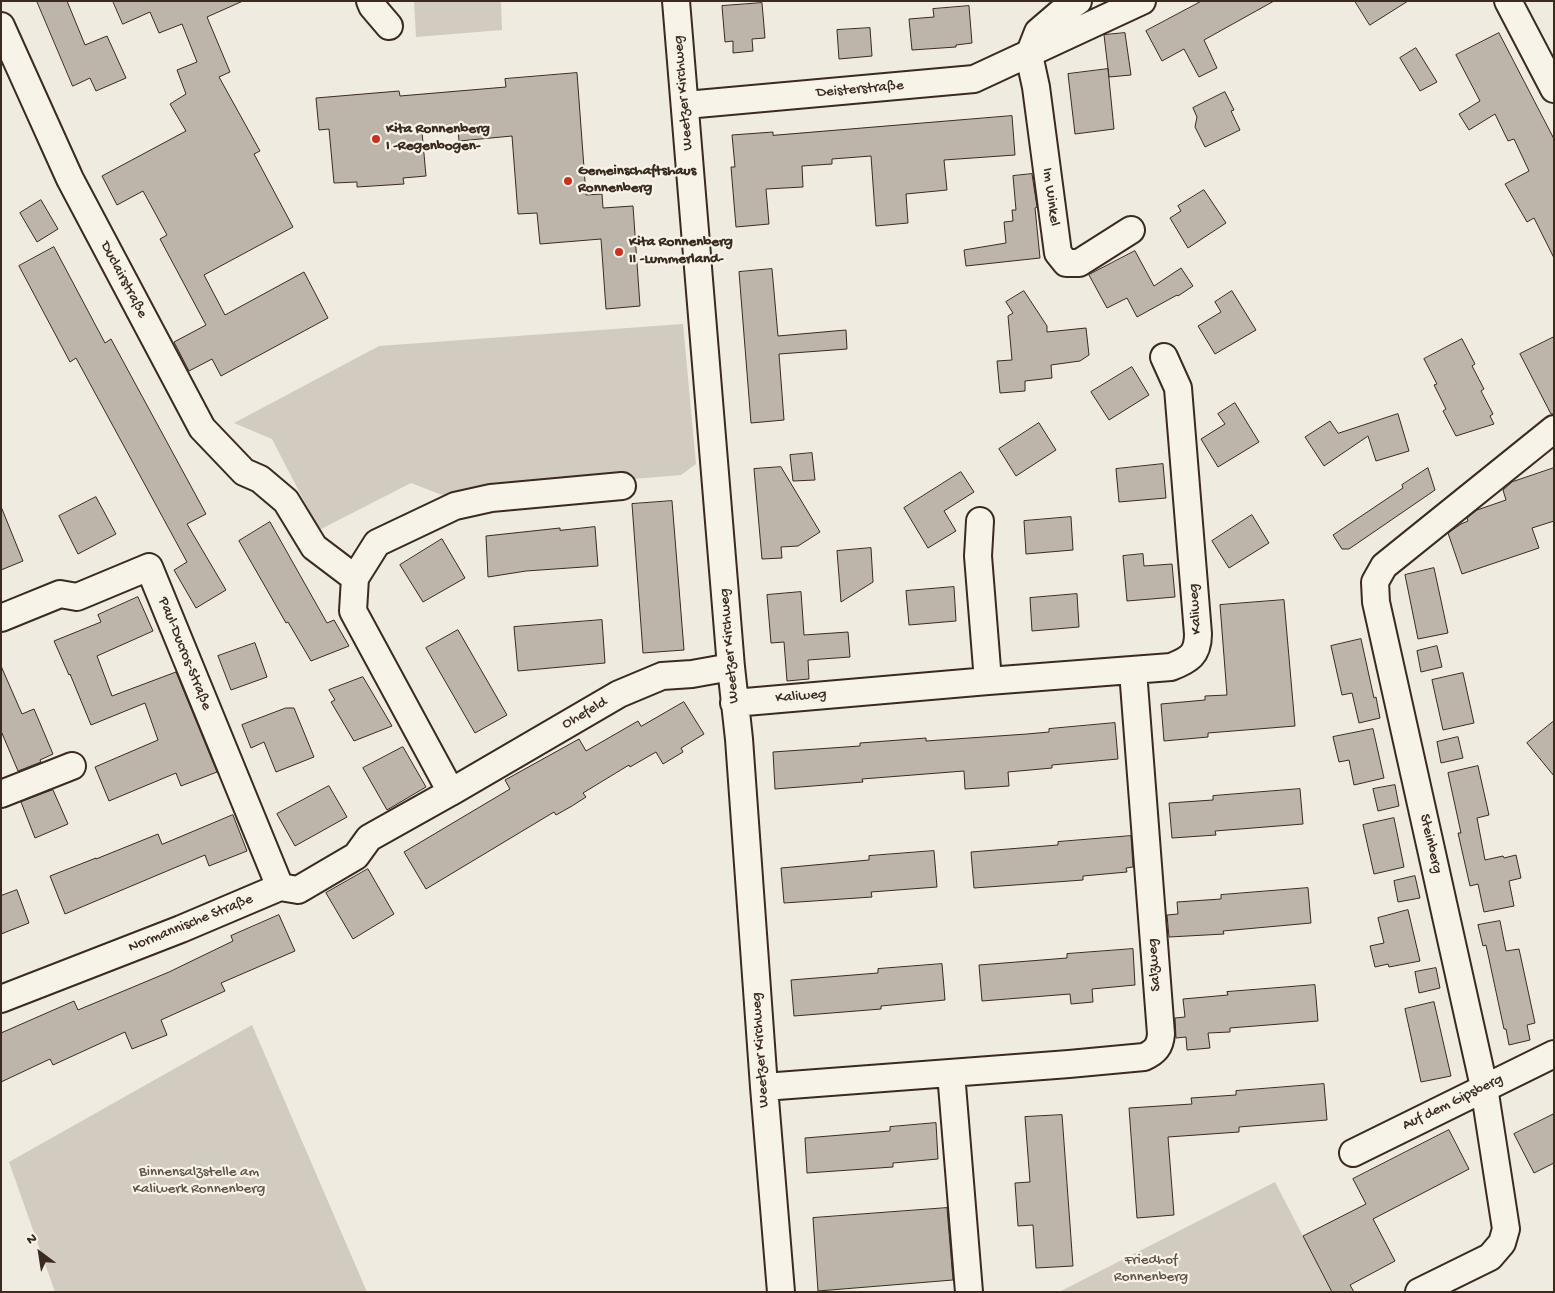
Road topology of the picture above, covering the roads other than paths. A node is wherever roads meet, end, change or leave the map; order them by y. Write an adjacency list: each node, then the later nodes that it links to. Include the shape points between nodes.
1 (370, 1): 7 (street)
2 (676, 1): 10 (street, Weetzer Kirchweg)
3 (1078, 1): 8 (street, via 1038,32)
4 (1142, 1): 8 (street, Deisterstraße)
5 (1518, 4): 9 (street)
6 (1, 26): 16 (street, Duclairstraße, via 70,179 202,428 244,472 260,479 286,501 314,547)
7 (389, 26)
8 (1029, 55): 10 (street, Deisterstraße, via 974,79); 11 (street, Im Winkel, via 1058,253 1066,263 1079,263)
9 (1554, 89)
10 (686, 105): 18 (street, Weetzer Kirchweg)
11 (1130, 230)
12 (1164, 357): 19 (street, Kaliweg, via 1178,388 1198,645 1188,660 1172,667)
13 (1554, 429): 31 (street, Steinberg, via 1384,566 1375,582 1376,602)
14 (622, 486): 16 (street, via 491,498 455,506 378,543)
15 (980, 521): 20 (street, via 978,556)
16 (355, 578): 23 (street, via 353,612)
17 (1, 618): 26 (street, Paul-Ducros-Straße, via 60,594 76,597 149,567)
18 (731, 667): 21 (street, Weetzer Kirchweg); 23 (street, Ohefeld, via 662,676 619,694)
19 (1132, 671): 20 (street, Kaliweg); 29 (street, Salzweg, via 1160,1043 1155,1052 1144,1057)
20 (988, 680): 21 (street, Kaliweg)
21 (734, 703): 30 (street, Weetzer Kirchweg)
22 (72, 766): 24 (street)
23 (451, 792): 25 (street, Ohefeld)
24 (1, 794)
25 (369, 838): 26 (street, Normannische Straße, via 356,856 298,890)
26 (280, 887): 27 (street, Normannische Straße)
27 (1, 999)
28 (1554, 1054): 31 (street, Auf dem Gipsberg)
29 (950, 1073): 30 (street, Salzweg); 34 (street)
30 (764, 1087): 33 (street, Weetzer Kirchweg)
31 (1484, 1087): 32 (street, Auf dem Gipsberg); 35 (street, Steinberg, via 1506,1229 1502,1243 1490,1257)
32 (1353, 1153)
33 (781, 1292)
34 (969, 1292)
35 (1419, 1292)

